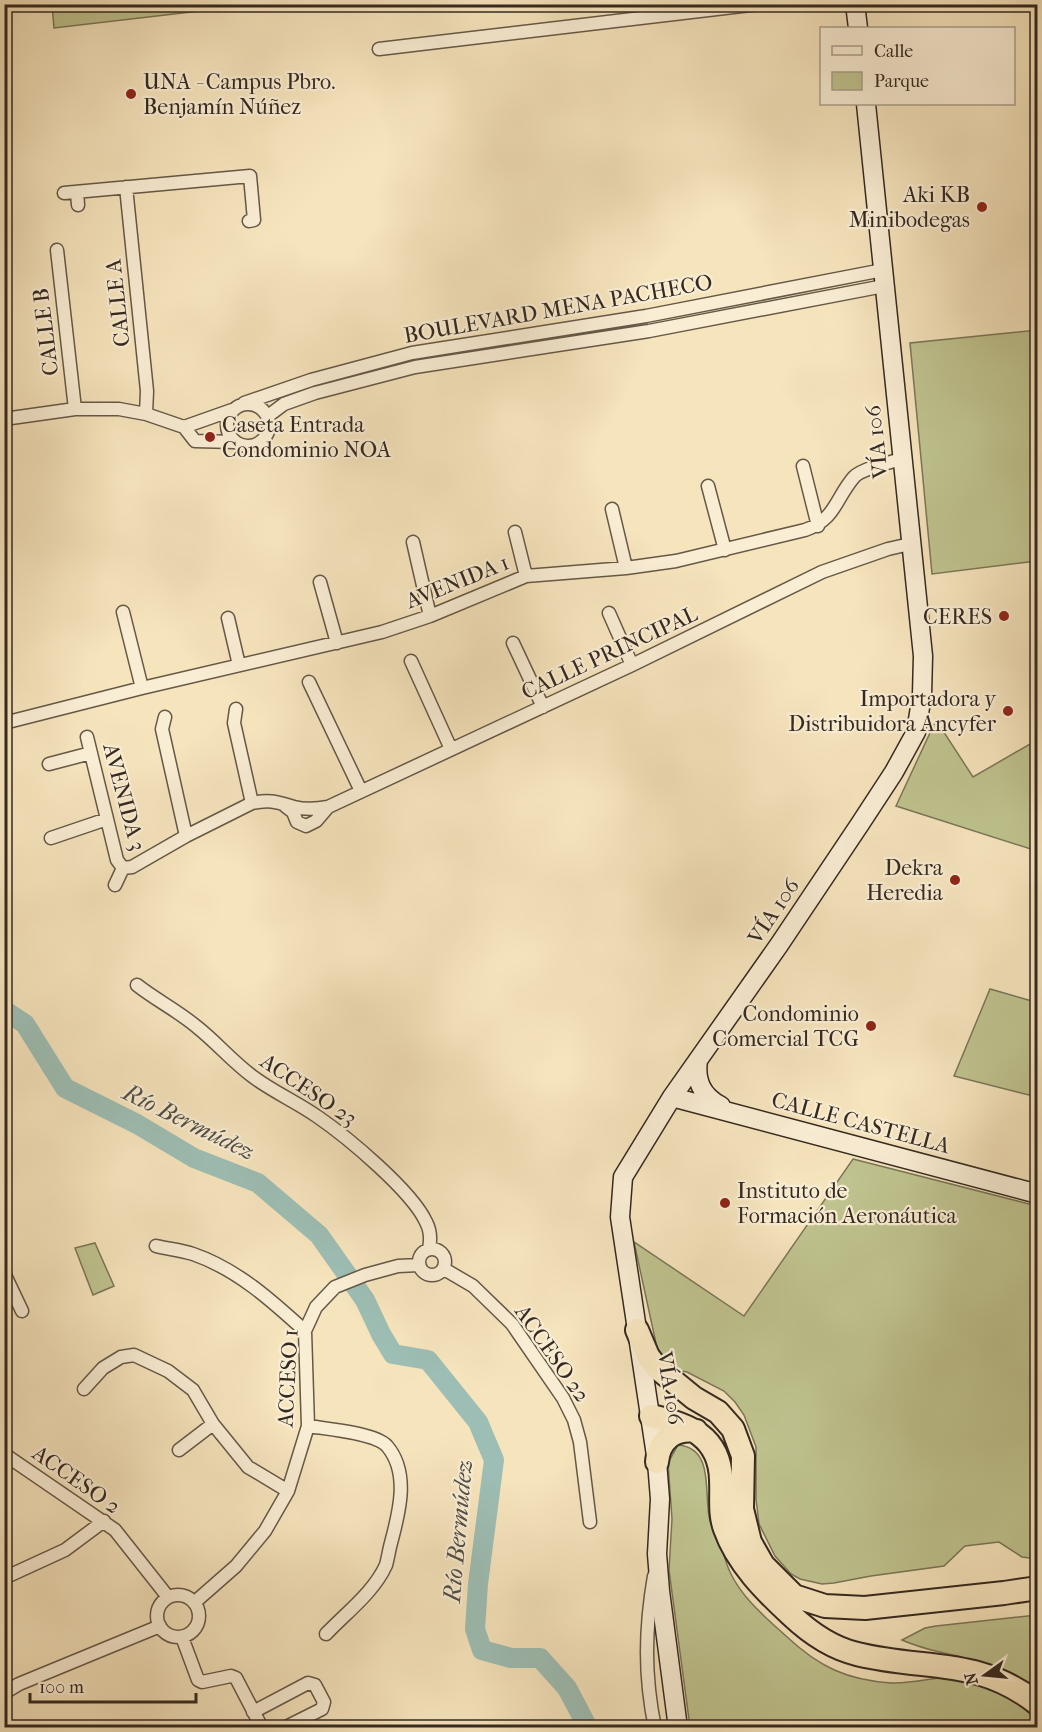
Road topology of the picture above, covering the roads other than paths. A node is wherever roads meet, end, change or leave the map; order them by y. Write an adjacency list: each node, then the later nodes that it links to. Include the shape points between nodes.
1 (759, 4): 4 (street)
2 (855, 4): 3 (main road)
3 (858, 27)
4 (379, 49)
5 (866, 105): 12 (main road, VÍA 106)
6 (126, 187): 7 (street); 10 (street, via 250,176 254,220); 24 (street, CALLE A, via 147,391)
7 (77, 192): 8 (street); 9 (street)
8 (64, 193)
9 (78, 205)
10 (249, 221)
11 (57, 250): 22 (street, CALLE B)
12 (884, 278): 13 (street, BOULEVARD MENA PACHECO); 14 (street, BOULEVARD MENA PACHECO); 29 (main road, VÍA 106)
13 (760, 295): 14 (street); 15 (street, BOULEVARD MENA PACHECO)
14 (763, 309): 16 (street, BOULEVARD MENA PACHECO)
15 (646, 316): 16 (street); 17 (street, BOULEVARD MENA PACHECO)
16 (649, 331): 19 (street, BOULEVARD MENA PACHECO)
17 (498, 340): 18 (street, BOULEVARD MENA PACHECO); 19 (street)
18 (412, 353): 20 (street); 21 (street, BOULEVARD MENA PACHECO)
19 (500, 354): 20 (street, BOULEVARD MENA PACHECO)
20 (415, 367): 26 (street, BOULEVARD MENA PACHECO, via 315,393 284,404)
21 (244, 403): 23 (street, BOULEVARD MENA PACHECO); 26 (street, via 258,405)
22 (75, 409): 24 (street, via 119,409); 25 (street)
23 (232, 410): 27 (street, BOULEVARD MENA PACHECO); 28 (street, via 226,423)
24 (146, 414): 27 (street)
25 (5, 415)
26 (267, 416): 28 (street, via 269,430 261,442 248,446)
27 (184, 427): 28 (street, via 195,441)
28 (235, 442)
29 (902, 459): 33 (street, via 856,474 830,515); 36 (main road, VÍA 106)
30 (802, 466): 33 (street)
31 (708, 486): 37 (street)
32 (612, 509): 38 (street)
33 (818, 526): 37 (street, AVENIDA 1)
34 (515, 532): 39 (street)
35 (413, 542): 43 (street)
36 (910, 544): 49 (street, CALLE PRINCIPAL, via 822,572); 68 (main road, VÍA 106, via 923,656 916,732 860,824)
37 (724, 550): 38 (street, AVENIDA 1)
38 (626, 568): 39 (street, AVENIDA 1)
39 (526, 576): 43 (street, AVENIDA 1)
40 (320, 582): 45 (street)
41 (123, 612): 51 (street)
42 (609, 613): 49 (street)
43 (430, 616): 45 (street, AVENIDA 1)
44 (228, 618): 48 (street)
45 (337, 643): 48 (street, AVENIDA 1)
46 (513, 643): 52 (street)
47 (411, 661): 57 (street)
48 (239, 665): 51 (street, AVENIDA 1)
49 (632, 665): 52 (street, CALLE PRINCIPAL)
50 (309, 682): 60 (street)
51 (142, 688): 55 (street, AVENIDA 1)
52 (543, 707): 57 (street, CALLE PRINCIPAL)
53 (236, 709): 61 (street, via 234,723)
54 (165, 717): 63 (street, via 162,729)
55 (4, 723)
56 (87, 737): 58 (street, AVENIDA 3)
57 (451, 749): 60 (street, CALLE PRINCIPAL)
58 (91, 753): 59 (street); 62 (street, AVENIDA 3)
59 (49, 764)
60 (361, 791): 61 (street, CALLE PRINCIPAL, via 328,807 307,809 263,800)
61 (252, 803): 63 (street, CALLE PRINCIPAL)
62 (107, 819): 64 (street); 65 (street, AVENIDA 3, via 117,860)
63 (186, 836): 65 (street, CALLE PRINCIPAL, via 132,867)
64 (51, 838)
65 (123, 868): 66 (street)
66 (115, 885)
67 (137, 985): 73 (street, ACCESO 23, via 199,1028 250,1075 316,1115 372,1161 420,1211 431,1236)
68 (698, 1060): 69 (main road, VÍA 106); 70 (main road, via 697,1077 706,1095)
69 (672, 1097): 70 (main road, CALLE CASTELLA); 78 (main road, VÍA 106, via 623,1177 621,1189 620,1217)
70 (748, 1117): 71 (main road, CALLE CASTELLA)
71 (1038, 1194)
72 (156, 1246): 79 (street, via 193,1254 228,1270 265,1295)
73 (429, 1249): 74 (street, via 421,1255); 75 (street, via 443,1254)
74 (419, 1265): 75 (street, via 430,1275); 79 (street, ACCESO 1, via 383,1269 335,1287 316,1307)
75 (444, 1269): 91 (street, ACCESO 22, via 473,1287 512,1324 563,1398 580,1442)
76 (4, 1273): 77 (street)
77 (22, 1311)
78 (637, 1330): 81 (highway, via 656,1367); 82 (main road, VÍA 106)
79 (305, 1331): 84 (street, ACCESO 1)
80 (84, 1389): 83 (street, via 104,1368 121,1357 134,1355 168,1371 193,1390)
81 (694, 1398): 82 (highway, via 667,1402); 94 (highway, via 717,1412 733,1429 742,1456 742,1509 750,1542 763,1564 794,1596 825,1606 865,1608)
82 (651, 1414): 85 (highway); 88 (main road, VÍA 106)
83 (213, 1424): 86 (street); 89 (street, via 248,1467)
84 (308, 1426): 89 (street, ACCESO 1); 98 (street, via 361,1434 386,1445 396,1462 401,1487 398,1517 385,1566 369,1590)
85 (696, 1431): 88 (highway, via 672,1434 661,1446); 103 (highway, via 711,1444 716,1455 722,1477 722,1521 737,1555 766,1590 812,1632 856,1654 951,1666 991,1676 1012,1685)
86 (179, 1450)
87 (4, 1454): 90 (street, ACCESO 2)
88 (657, 1462): 92 (main road, VÍA 106)
89 (288, 1491): 96 (street, ACCESO 1, via 265,1531 236,1566)
90 (104, 1521): 93 (street, via 65,1550); 95 (street, ACCESO 2)
91 (590, 1522)
92 (657, 1554): 107 (street, via 646,1647); 108 (main road, VÍA 106)
93 (4, 1578)
94 (1038, 1588)
95 (168, 1597): 96 (street, via 182,1595); 97 (street, via 159,1607)
96 (195, 1602): 99 (street, via 198,1623)
97 (160, 1626): 99 (street, via 170,1635); 100 (street)
98 (326, 1634)
99 (182, 1636): 104 (street, via 198,1680 236,1678)
100 (19, 1684): 101 (street); 102 (street)
101 (4, 1688)
102 (4, 1693)
103 (1038, 1704)
104 (253, 1712): 105 (street); 106 (street, via 308,1683 315,1685 324,1702 322,1709)
105 (262, 1728)
106 (284, 1728)
107 (655, 1728)
108 (678, 1728)

